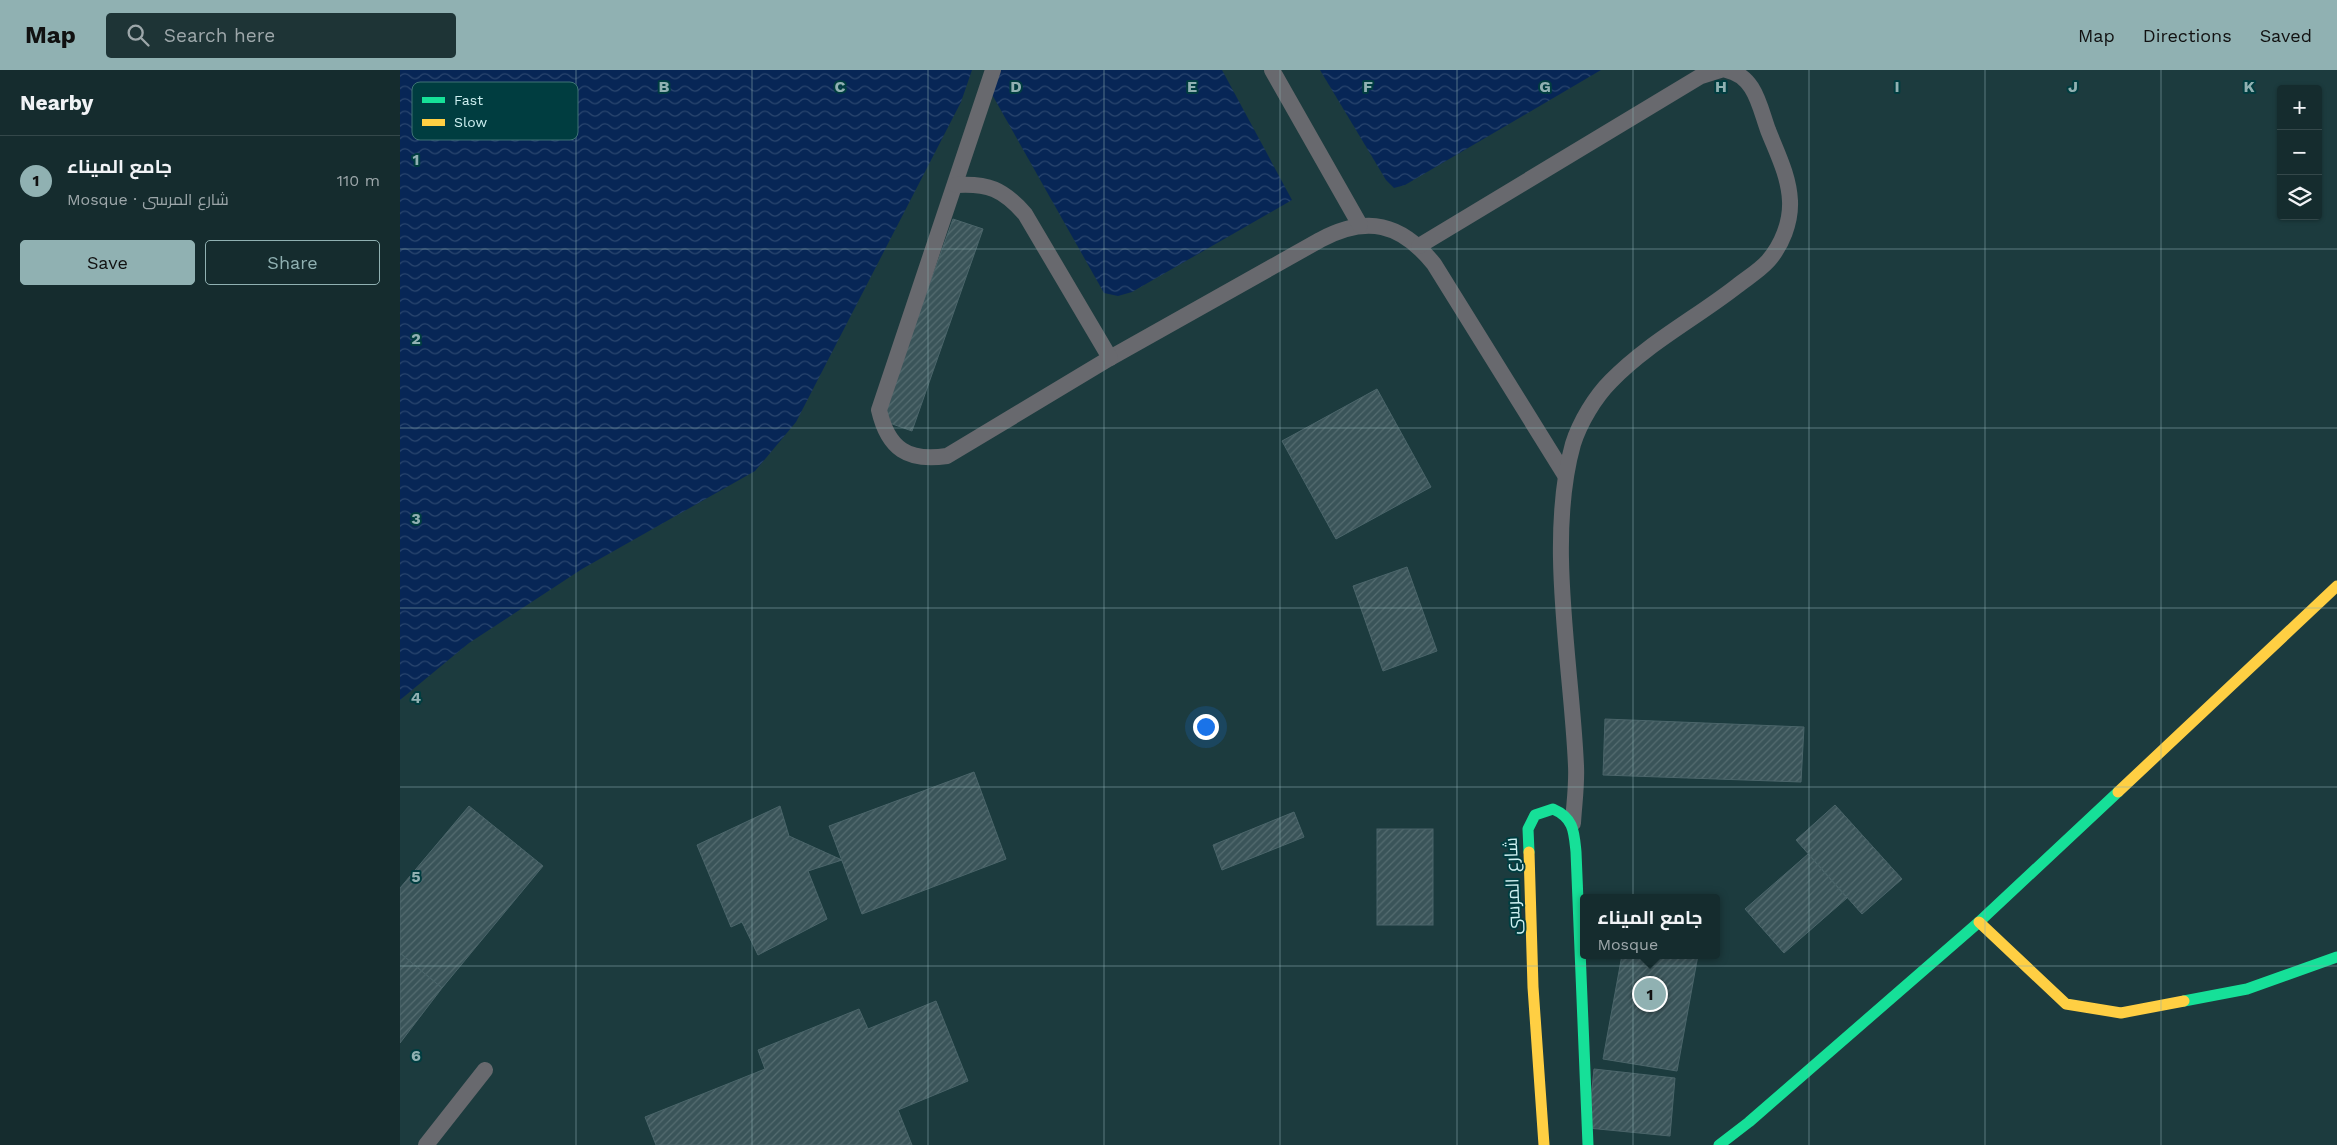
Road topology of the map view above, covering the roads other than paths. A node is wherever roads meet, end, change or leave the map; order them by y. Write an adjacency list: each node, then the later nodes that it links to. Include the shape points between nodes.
1 (993, 70): 4 (lane)
2 (1272, 70): 5 (lane)
3 (1729, 70): 6 (lane, via 1701,76); 8 (lane, via 1744,77 1751,85 1788,181 1788,224 1780,244 1767,262 1751,275 1611,381 1590,409 1574,441)
4 (956, 185): 7 (lane, via 976,184 995,188 1012,199 1025,214); 7 (lane, via 879,410 883,429 894,444 909,455 928,459 947,456)
5 (1360, 225): 6 (lane, via 1382,227 1402,234); 7 (lane, via 1339,230 1320,240)
6 (1419, 246): 8 (lane, via 1434,264)
7 (1110, 358)
8 (1565, 475): 10 (lane, via 1562,547 1576,769)
9 (2337, 586): 11 (main road)
10 (1573, 823): 12 (main road); 17 (main road, شارع المرسى, via 1568,816 1553,809 1535,815 1528,829 1533,987)
11 (1979, 922): 13 (main road, via 2066,1004 2121,1013 2247,989); 19 (main road)
12 (1580, 950)
13 (2337, 957)
14 (1580, 959): 18 (main road)
15 (485, 1070): 16 (lane)
16 (426, 1145)
17 (1544, 1145)
18 (1588, 1145)
19 (1719, 1145)

